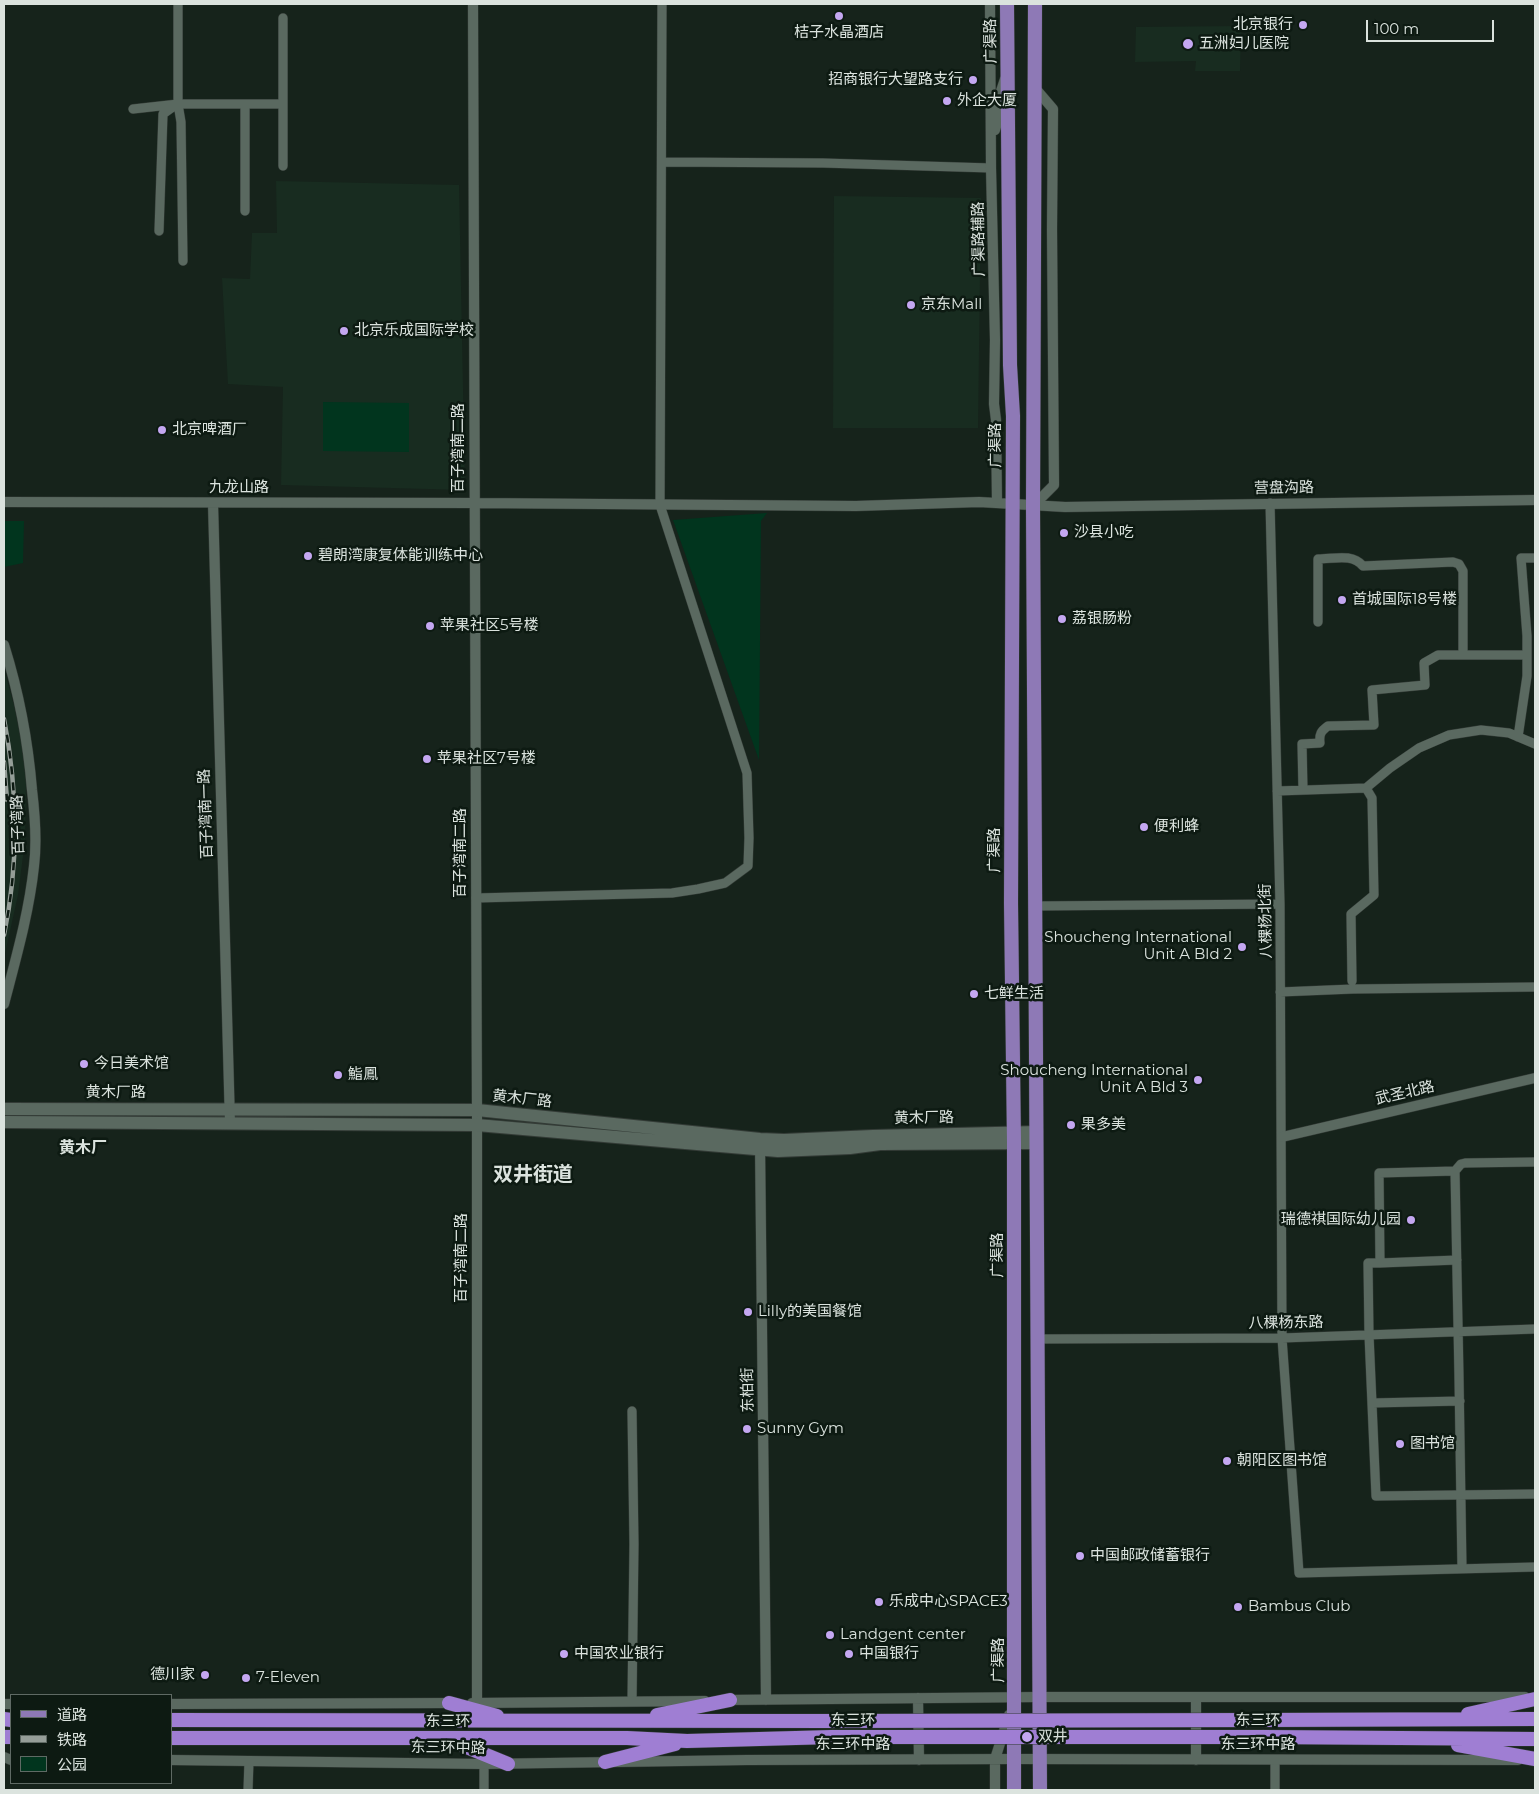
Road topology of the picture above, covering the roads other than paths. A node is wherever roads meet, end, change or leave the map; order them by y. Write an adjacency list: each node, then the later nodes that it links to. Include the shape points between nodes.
1 (178, 4): 10 (street)
2 (473, 4): 24 (street, 百子湾南二路)
3 (662, 4): 15 (street)
4 (990, 4): 14 (street, 广渠路辅路)
5 (1007, 4): 8 (main road, 广渠路)
6 (1035, 4): 9 (main road)
7 (283, 18): 12 (street)
8 (1008, 73): 14 (street, via 1000,94 999,117); 27 (main road, 广渠路)
9 (1035, 88): 29 (main road); 29 (street, via 1054,109 1054,484)
10 (178, 104): 11 (street); 13 (street); 19 (street, via 162,114); 20 (street)
11 (245, 104): 12 (street); 18 (street)
12 (283, 104): 16 (street)
13 (133, 110)
14 (992, 142): 17 (street, 广渠路辅路)
15 (663, 162): 17 (street); 28 (street)
16 (283, 166)
17 (991, 168): 25 (street, 广渠路辅路)
18 (245, 212)
19 (159, 230)
20 (183, 261)
21 (1535, 500): 26 (street, 营盘沟路)
22 (4, 502): 23 (street, 九龙山路)
23 (213, 503): 24 (street, 九龙山路); 50 (street, 百子湾南一路)
24 (474, 503): 28 (street, 九龙山路); 41 (street, 百子湾南二路)
25 (997, 503): 27 (street, 营盘沟路); 28 (street, 营盘沟路)
26 (1270, 503): 29 (street, 营盘沟路); 40 (street, 八棵杨北街)
27 (1012, 504): 29 (street, 营盘沟路); 56 (main road, 广渠路)
28 (660, 505): 41 (street, via 747,773 748,866 725,883 672,893)
29 (1033, 506): 43 (main road)
30 (1535, 558): 34 (street, via 1521,558)
31 (1318, 622): 33 (street, via 1318,559 1351,558 1363,566 1453,562 1459,564 1462,571)
32 (4, 645): 47 (street, 百子湾路, via 24,718 34,812 34,864 28,907)
33 (1463, 655): 34 (street); 39 (street, via 1438,655 1424,663 1425,685 1372,690 1374,725 1328,726 1322,730 1320,743 1302,744)
34 (1527, 655): 36 (street)
35 (1518, 696): 36 (street)
36 (1519, 732): 37 (street); 38 (street, via 1481,730 1449,735 1419,748)
37 (1535, 744)
38 (1366, 788): 39 (street); 44 (street, via 1372,798 1374,895 1351,914)
39 (1303, 790): 40 (street)
40 (1277, 791): 42 (street, 八棵杨北街)
41 (476, 898): 51 (street, 百子湾南二路)
42 (1280, 904): 43 (street); 46 (street, 八棵杨北街)
43 (1035, 906): 57 (main road)
44 (1352, 981)
45 (1535, 987): 46 (street)
46 (1280, 992): 55 (street, 八棵杨北街)
47 (4, 1004)
48 (1535, 1078): 55 (street, 武圣北路)
49 (4, 1109): 50 (main road, 黄木厂路)
50 (229, 1110): 51 (main road, 黄木厂路); 53 (street, 百子湾南一路)
51 (477, 1110): 54 (street, 百子湾南二路); 58 (main road, 黄木厂路)
52 (4, 1122): 53 (main road, 黄木厂路)
53 (230, 1124): 54 (main road, 黄木厂路)
54 (477, 1125): 58 (main road, 黄木厂路); 84 (street, 百子湾南二路)
55 (1282, 1137): 66 (street, 八棵杨北街)
56 (1014, 1138): 57 (main road, 黄木厂路); 58 (main road, 黄木厂路, via 818,1139); 75 (main road, 广渠路)
57 (1037, 1138): 67 (main road)
58 (760, 1144): 81 (street, 东柏街)
59 (1535, 1162): 60 (street, via 1465,1163)
60 (1455, 1171): 61 (street); 62 (street, via 1379,1173)
61 (1457, 1260): 62 (street); 64 (street)
62 (1380, 1263): 65 (street, via 1368,1263)
63 (1535, 1329): 64 (street, 八棵杨东路)
64 (1459, 1331): 65 (street, 八棵杨东路); 68 (street)
65 (1368, 1335): 66 (street, 八棵杨东路); 69 (street)
66 (1282, 1338): 67 (street, 八棵杨东路); 74 (street, 八棵杨北街, via 1299,1573)
67 (1038, 1339): 76 (main road)
68 (1460, 1401): 69 (street); 72 (street)
69 (1372, 1403): 72 (street, via 1376,1496)
70 (632, 1411): 82 (street)
71 (1535, 1494): 72 (street)
72 (1461, 1495): 74 (street)
73 (1535, 1568): 74 (street)
74 (1462, 1569)
75 (1015, 1697): 76 (street); 78 (street); 96 (street); 97 (main road, 广渠路)
76 (1040, 1697): 77 (street); 98 (main road)
77 (1196, 1697): 79 (street); 101 (street)
78 (918, 1698): 81 (street); 100 (street)
79 (1535, 1698): 88 (highway)
80 (730, 1700): 81 (street); 82 (street); 90 (highway)
81 (766, 1700)
82 (632, 1701): 84 (street)
83 (449, 1703): 84 (street); 85 (street); 89 (highway)
84 (477, 1703)
85 (172, 1704)
86 (1535, 1719): 88 (highway, 东三环)
87 (172, 1720): 89 (highway, 东三环)
88 (1443, 1720): 90 (highway, 东三环, bridge)
89 (517, 1721): 90 (highway, 东三环)
90 (628, 1721)
91 (172, 1738): 92 (highway, 东三环)
92 (444, 1738): 95 (highway, 东三环); 107 (highway)
93 (1418, 1738): 94 (highway, 东三环); 95 (highway, 东三环, bridge, via 832,1737); 103 (highway)
94 (1535, 1739)
95 (688, 1741): 105 (highway)
96 (995, 1759): 97 (street, 东三环中路); 100 (street, 东三环中路); 110 (street)
97 (1015, 1759): 98 (street, 东三环中路); 111 (main road, 广渠路)
98 (1041, 1759): 101 (street, 东三环中路); 112 (main road)
99 (172, 1760): 104 (street, 东三环中路)
100 (919, 1760): 105 (street, 东三环中路)
101 (1196, 1760): 102 (street, 东三环中路)
102 (1275, 1760): 103 (street, 东三环中路); 113 (street)
103 (1535, 1760)
104 (249, 1761): 106 (street, 东三环中路); 108 (street)
105 (605, 1762): 107 (street, 东三环中路)
106 (484, 1764): 107 (street, 东三环中路); 109 (street)
107 (508, 1764)
108 (248, 1790)
109 (484, 1790)
110 (995, 1790)
111 (1014, 1790)
112 (1040, 1790)
113 (1275, 1790)

